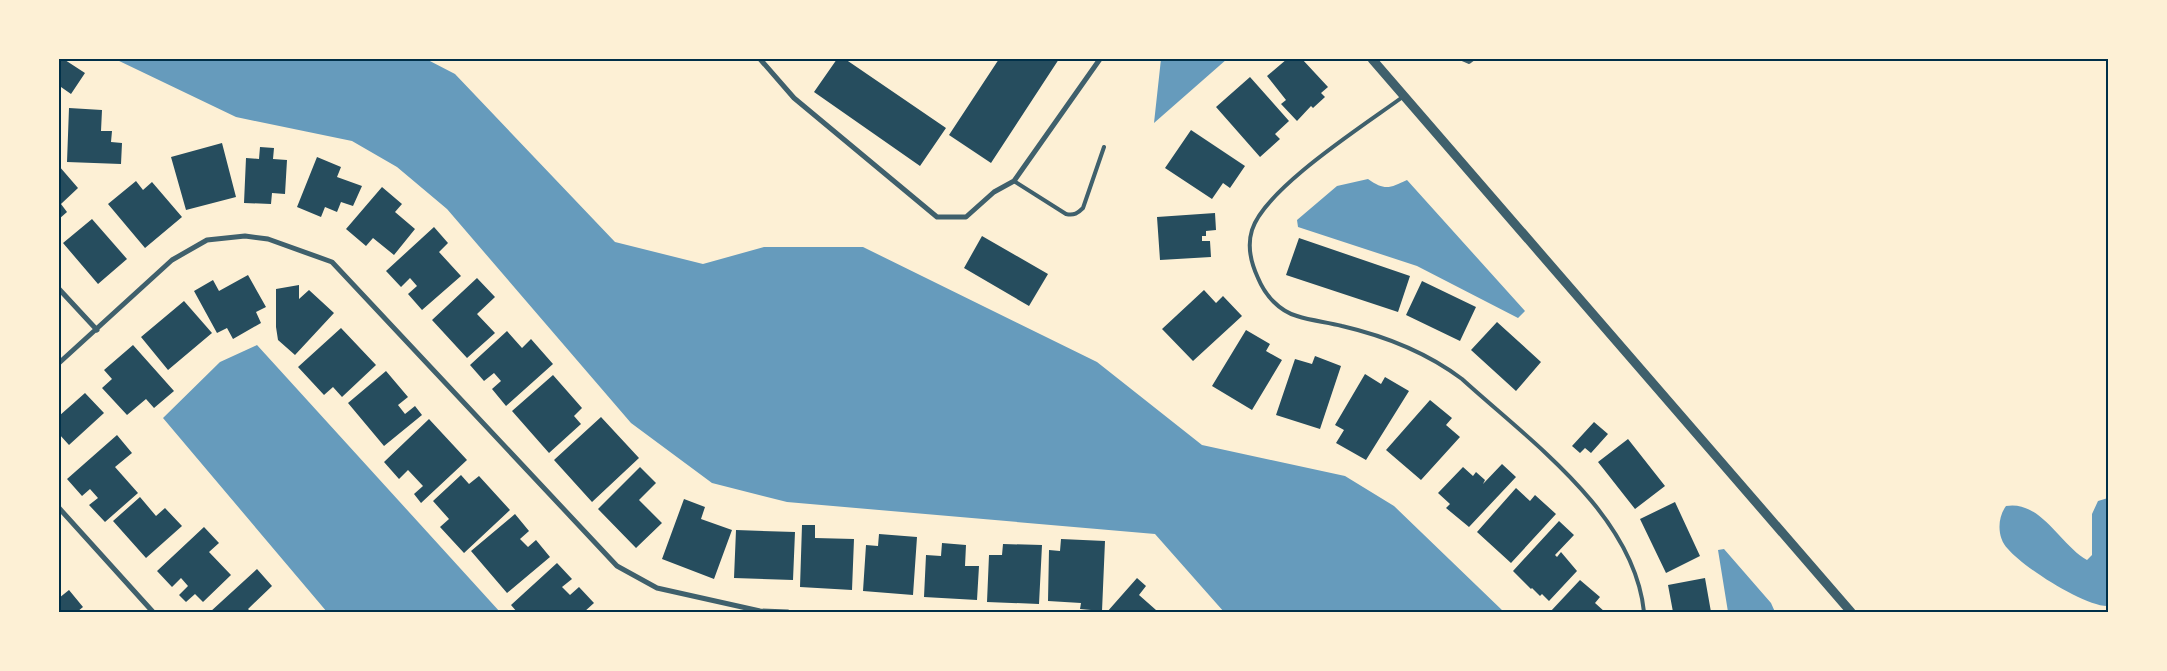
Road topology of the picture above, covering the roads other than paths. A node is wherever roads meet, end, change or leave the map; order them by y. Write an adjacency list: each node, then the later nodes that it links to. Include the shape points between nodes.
1 (760, 59): 8 (street, via 794,98 937,217 966,217 994,192)
2 (1100, 59): 8 (street)
3 (1372, 59): 6 (street)
4 (1462, 59): 5 (lane, via 1469,62)
5 (1473, 59)
6 (1404, 96): 16 (lane, via 1279,191 1264,208 1252,230 1250,249 1262,288 1279,307 1296,316 1394,340 1462,379 1598,506 1631,564); 17 (street)
7 (1104, 147): 8 (lane, via 1083,208 1078,213 1066,214)
8 (1014, 181)
9 (59, 289): 10 (street)
10 (97, 330): 11 (street); 13 (street, via 172,260 208,240 245,236 268,239 332,262 617,566 657,588)
11 (59, 363)
12 (59, 508): 14 (street)
13 (760, 611): 15 (street)
14 (153, 612)
15 (788, 612)
16 (1644, 612)
17 (1851, 612)

